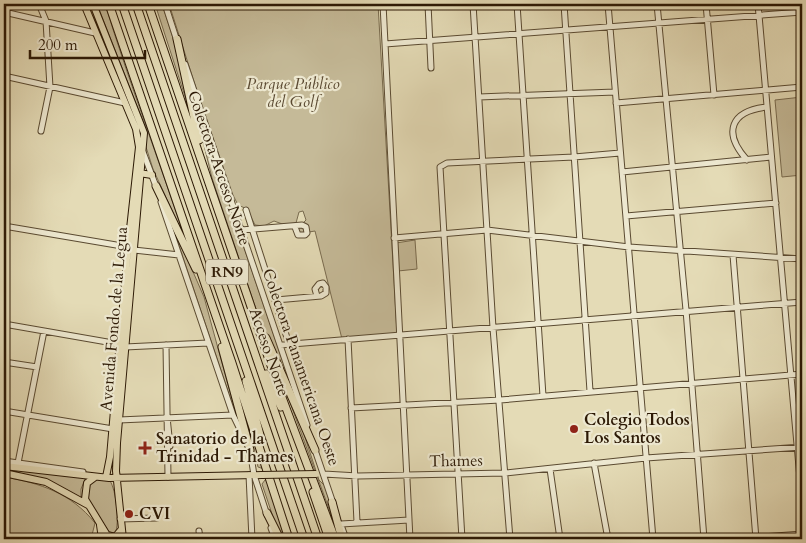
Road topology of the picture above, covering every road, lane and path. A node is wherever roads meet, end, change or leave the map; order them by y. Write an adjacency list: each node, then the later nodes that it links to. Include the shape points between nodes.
1 (39, 4): 22 (street)
2 (84, 4): 26 (main road)
3 (93, 4): 47 (main road, via 144,129)
4 (109, 4): 85 (highway)
5 (122, 4): 96 (highway, Acceso Norte / RN9)
6 (136, 4): 97 (highway, Acceso Norte / RN9)
7 (148, 4): 58 (highway, Colectora Acceso Norte)
8 (165, 4): 29 (street, Colectora Panamericana Oeste)
9 (383, 4): 31 (street)
10 (428, 4): 30 (street)
11 (473, 4): 28 (street)
12 (517, 4): 27 (street)
13 (564, 4): 25 (street)
14 (608, 4): 24 (street)
15 (658, 4): 23 (street)
16 (706, 4): 21 (street)
17 (758, 4): 20 (street)
18 (4, 12): 22 (street)
19 (802, 12): 20 (street)
20 (759, 16): 21 (street); 36 (street)
21 (708, 20): 23 (street); 40 (street)
22 (46, 21): 26 (street); 34 (street)
23 (659, 23): 24 (street); 42 (street)
24 (610, 28): 25 (street); 37 (street)
25 (566, 31): 27 (street); 39 (street)
26 (95, 33): 44 (main road)
27 (518, 35): 28 (street); 38 (street)
28 (475, 38): 30 (street); 41 (street)
29 (177, 39): 58 (highway); 67 (street, Colectora Panamericana Oeste)
30 (429, 42): 31 (street); 32 (street)
31 (385, 44): 71 (street)
32 (431, 68)
33 (4, 76): 34 (street)
34 (50, 87): 44 (street); 46 (street)
35 (802, 87): 36 (street)
36 (765, 90): 40 (street); 45 (street)
37 (615, 92): 39 (street); 43 (street)
38 (522, 94): 39 (street); 41 (street); 51 (street)
39 (570, 94): 49 (street)
40 (714, 94): 42 (street)
41 (479, 97): 53 (street)
42 (667, 98): 43 (street); 54 (street)
43 (616, 102): 48 (street)
44 (125, 103): 47 (main road)
45 (767, 107): 50 (street); 52 (street, via 740,114 736,121 736,144)
46 (41, 131)
47 (141, 150): 56 (main road, Avenida Fondo de la Legua); 57 (street)
48 (620, 153): 49 (street); 55 (street)
49 (574, 157): 51 (street); 72 (street)
50 (771, 157): 52 (street); 60 (street)
51 (527, 158): 53 (street); 70 (street)
52 (746, 160): 54 (street)
53 (483, 161): 68 (street); 69 (street, via 447,163 440,167)
54 (673, 167): 55 (street); 62 (street)
55 (622, 172): 63 (street)
56 (139, 173): 57 (main road); 74 (main road, Avenida Fondo de la Legua)
57 (152, 175): 59 (street)
58 (210, 184): 80 (highway, Colectora Acceso Norte)
59 (156, 186): 76 (street); 85 (highway)
60 (776, 203): 62 (street); 78 (street)
61 (246, 210): 66 (street)
62 (676, 211): 63 (street); 75 (street)
63 (626, 216): 73 (street)
64 (4, 226): 74 (street)
65 (295, 227): 66 (street)
66 (252, 228): 67 (street); 82 (street)
67 (241, 230): 102 (street, Colectora Panamericana Oeste)
68 (487, 230): 69 (street); 70 (street); 92 (street)
69 (442, 233): 71 (street); 94 (street)
70 (532, 236): 72 (street); 91 (street)
71 (394, 238): 95 (street)
72 (578, 242): 73 (street); 89 (street)
73 (629, 247): 75 (street); 88 (street)
74 (131, 249): 76 (street); 103 (main road, Avenida Fondo de la Legua)
75 (680, 252): 77 (street); 87 (street)
76 (179, 255): 99 (street)
77 (733, 255): 78 (street); 86 (street)
78 (780, 258): 79 (street); 84 (street)
79 (802, 259)
80 (248, 296): 125 (highway); 172 (highway, Colectora Acceso Norte)
81 (317, 296): 82 (street)
82 (276, 300): 100 (street)
83 (802, 302): 84 (street)
84 (784, 303): 86 (street); 107 (street)
85 (212, 305): 124 (highway); 167 (highway)
86 (737, 308): 87 (street); 108 (street)
87 (686, 310): 88 (street); 109 (street)
88 (635, 316): 89 (street); 110 (street)
89 (584, 320): 91 (street); 111 (street)
90 (4, 324): 93 (street)
91 (538, 325): 92 (street); 112 (street)
92 (493, 328): 94 (street); 113 (street)
93 (44, 331): 103 (street); 105 (street)
94 (449, 332): 95 (street); 114 (street)
95 (400, 336): 98 (street); 115 (street)
96 (235, 337): 168 (highway, via 262,444); 169 (highway, Acceso Norte / RN9)
97 (250, 339): 170 (highway, Acceso Norte / RN9); 171 (highway, via 280,404)
98 (348, 339): 100 (street); 116 (street)
99 (208, 343): 101 (street); 119 (street)
100 (289, 344): 102 (street)
101 (166, 345): 103 (street); 120 (street)
102 (280, 345): 125 (street, Colectora Panamericana Oeste)
103 (122, 346): 121 (main road, Avenida Fondo de la Legua); 122 (main road, Avenida Fondo de la Legua)
104 (4, 362): 105 (street)
105 (37, 367): 118 (street)
106 (802, 374): 107 (street)
107 (791, 375): 108 (street); 123 (street)
108 (743, 379): 109 (street); 126 (street)
109 (692, 384): 110 (street); 127 (street)
110 (640, 387): 111 (street); 128 (street)
111 (590, 391): 112 (street)
112 (543, 396): 113 (street)
113 (500, 400): 114 (street); 135 (street)
114 (453, 402): 115 (street); 137 (street)
115 (404, 406): 116 (street); 139 (street)
116 (351, 408): 140 (street)
117 (4, 411): 118 (street)
118 (28, 415): 122 (street); 130 (street)
119 (233, 415): 120 (street); 124 (street)
120 (167, 417): 121 (street); 142 (street)
121 (119, 420): 122 (street); 143 (main road, Avenida Fondo de la Legua)
122 (112, 429): 141 (main road, Avenida Fondo de la Legua, via 109,468)
123 (800, 447): 126 (street, Thames); 145 (street)
124 (250, 450): 138 (street)
125 (315, 450): 136 (street, Colectora Panamericana Oeste)
126 (748, 451): 127 (street, Thames); 159 (street)
127 (698, 455): 128 (street, Thames); 181 (street)
128 (646, 458): 131 (street, Thames); 180 (street)
129 (4, 460): 130 (street)
130 (18, 463): 141 (street)
131 (594, 463): 133 (street, Thames); 179 (street)
132 (4, 466): 141 (main road, Thames)
133 (550, 468): 135 (street, Thames); 178 (street)
134 (4, 473): 147 (main road, via 46,482)
135 (506, 473): 137 (street, Thames); 177 (street)
136 (324, 474): 138 (main road, Thames, bridge); 140 (street, Thames); 146 (street, Colectora Panamericana Oeste)
137 (458, 474): 139 (street, Thames); 176 (street)
138 (255, 475): 142 (main road, Thames); 148 (street); 164 (street)
139 (407, 475): 140 (street, Thames); 151 (street)
140 (355, 476): 153 (street)
141 (104, 477): 143 (main road, Thames); 144 (main road); 147 (main road, Avenida Fondo de la Legua, via 91,479 85,488)
142 (170, 477): 143 (main road, Thames)
143 (117, 478): 144 (main road, Avenida Fondo de la Legua)
144 (118, 489): 149 (main road, Avenida Fondo de la Legua)
145 (802, 501)
146 (332, 502): 154 (street, Colectora Panamericana Oeste); 173 (highway)
147 (88, 505): 152 (main road)
148 (267, 512): 166 (highway)
149 (120, 518): 150 (street); 155 (main road, Avenida Fondo de la Legua)
150 (157, 518)
151 (409, 520): 153 (street); 175 (street)
152 (100, 522): 155 (main road, via 109,536 115,536); 156 (main road)
153 (357, 522): 154 (street)
154 (341, 524): 174 (street, Colectora Panamericana Oeste)
155 (121, 530): 162 (main road)
156 (100, 531): 160 (main road); 161 (main road)
157 (199, 531): 163 (street)
158 (802, 534): 159 (street)
159 (756, 538): 182 (street)
160 (97, 539)
161 (102, 539)
162 (123, 539)
163 (200, 539)
164 (252, 539)
165 (265, 539): 166 (street)
166 (276, 539)
167 (289, 539)
168 (294, 539)
169 (304, 539)
170 (318, 539)
171 (329, 539)
172 (335, 539)
173 (342, 539)
174 (346, 539)
175 (410, 539)
176 (462, 539)
177 (510, 539)
178 (560, 539)
179 (608, 539)
180 (653, 539)
181 (704, 539)
182 (734, 539)

